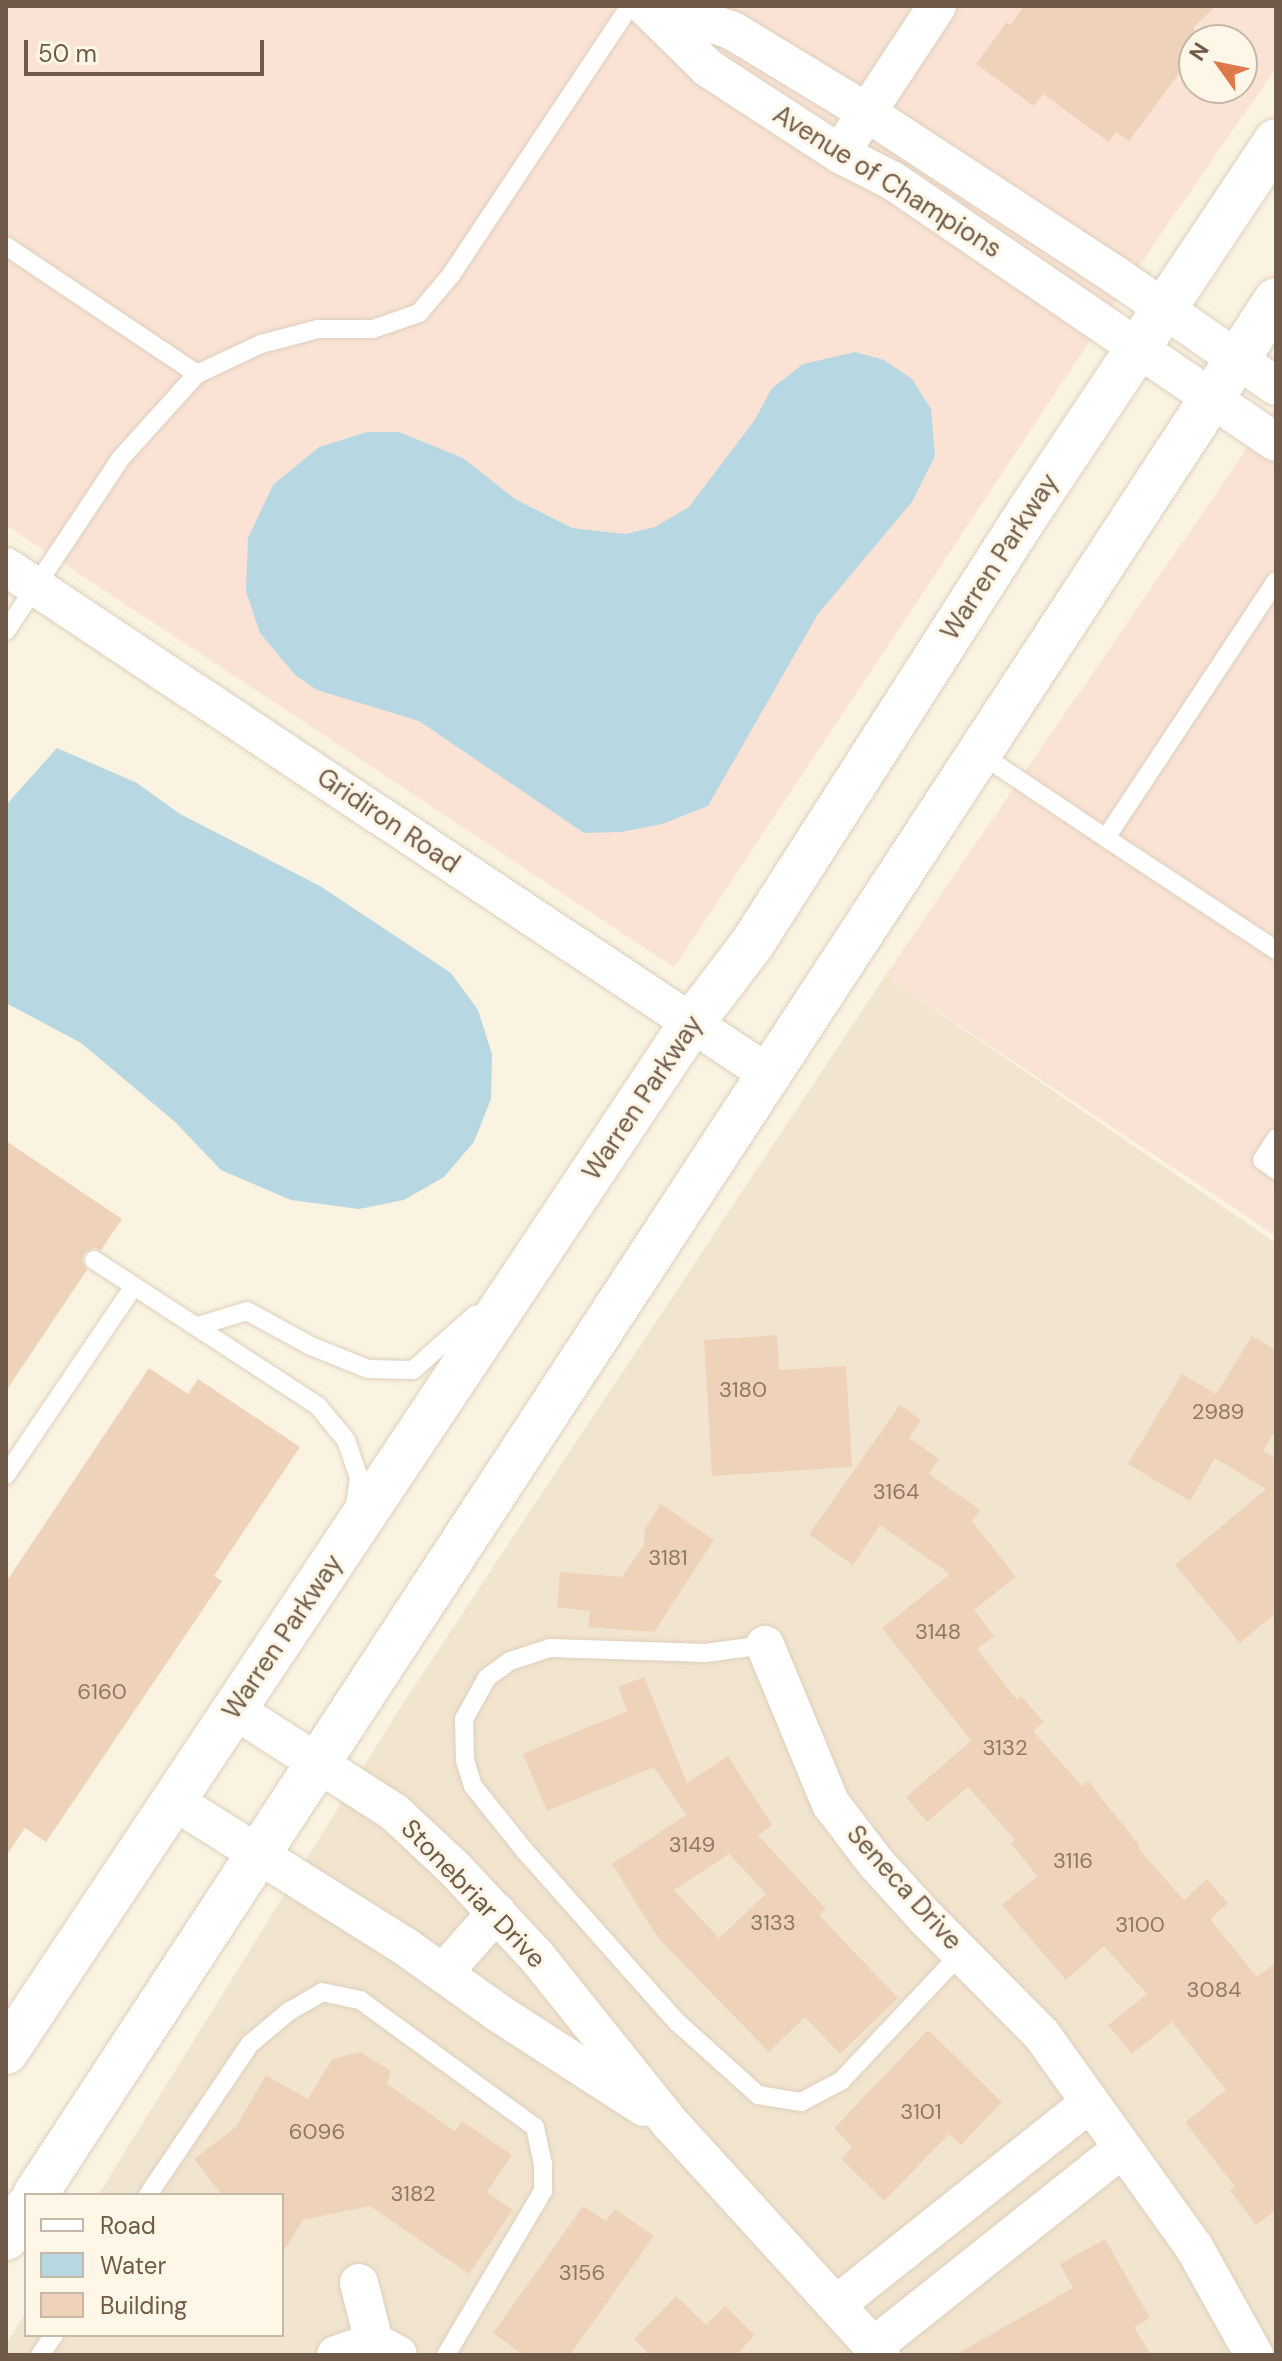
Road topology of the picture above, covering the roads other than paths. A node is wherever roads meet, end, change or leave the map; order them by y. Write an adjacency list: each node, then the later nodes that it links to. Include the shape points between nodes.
1 (630, 6): 13 (lane, via 451,275 419,313 373,329 318,329 261,344)
2 (645, 6): 7 (street, Avenue of Champions, via 708,68)
3 (661, 6): 5 (street, Avenue of Champions, via 733,31)
4 (937, 6): 5 (street)
5 (866, 112): 7 (street); 10 (street, Avenue of Champions)
6 (1276, 141): 10 (main road, Warren Parkway)
7 (840, 154): 11 (street, Avenue of Champions, via 893,181)
8 (6, 246): 13 (lane)
9 (1276, 300): 12 (main road)
10 (1164, 308): 11 (main road, Warren Parkway); 12 (street, Avenue of Champions)
11 (1140, 346): 15 (street, Avenue of Champions); 23 (main road, Warren Parkway, via 752,944)
12 (1237, 359): 14 (street, Avenue of Champions); 15 (main road)
13 (197, 374): 17 (lane)
14 (1276, 386)
15 (1209, 400): 16 (street, Avenue of Champions); 20 (main road)
16 (1276, 442)
17 (21, 577): 19 (lane); 23 (street, Gridiron Road)
18 (1276, 581): 21 (lane)
19 (6, 631)
20 (979, 753): 21 (lane); 24 (main road)
21 (1106, 838): 22 (lane)
22 (1276, 950)
23 (691, 1024): 24 (street, Gridiron Road); 27 (main road, Warren Parkway)
24 (770, 1075): 35 (main road)
25 (1276, 1138): 26 (lane, via 1262,1160)
26 (1276, 1170)
27 (554, 1230): 30 (lane, via 457,1334 413,1370 368,1369 247,1311); 32 (main road, Warren Parkway)
28 (94, 1260): 29 (lane)
29 (134, 1286): 30 (lane); 31 (lane)
30 (198, 1326): 32 (lane, via 318,1406 344,1437 359,1477)
31 (6, 1475)
32 (353, 1532): 34 (main road, Warren Parkway)
33 (765, 1645): 39 (street, Seneca Drive, via 831,1804 876,1863); 39 (lane, via 706,1653 550,1648 510,1661 487,1678 464,1719 465,1760 473,1786 677,2022 758,2095 801,2102 841,2081)
34 (235, 1710): 35 (street, Stonebriar Drive); 36 (main road, Warren Parkway)
35 (319, 1763): 37 (main road); 38 (street, Stonebriar Drive, via 394,1812)
36 (174, 1801): 37 (street, Stonebriar Drive); 41 (main road, Warren Parkway)
37 (259, 1854): 40 (street, Stonebriar Drive); 45 (main road)
38 (497, 1912): 40 (street); 43 (street, Stonebriar Drive)
39 (961, 1953): 42 (street, Seneca Drive, via 1042,2035)
40 (443, 1973): 43 (street, Stonebriar Drive)
41 (6, 2052)
42 (1090, 2103): 44 (street, Seneca Drive); 50 (street)
43 (671, 2124): 50 (street, Stonebriar Drive)
44 (1122, 2149): 53 (street); 57 (street, Seneca Drive, via 1194,2247)
45 (36, 2193)
46 (149, 2193): 56 (lane, via 250,2044 322,1992 360,2000 535,2127 543,2191)
47 (24, 2211): 48 (main road)
48 (6, 2238)
49 (359, 2283): 52 (street)
50 (837, 2304): 53 (street, Stonebriar Drive)
51 (53, 2337): 54 (lane)
52 (386, 2349): 55 (street)
53 (878, 2350)
54 (40, 2355)
55 (336, 2355)
56 (446, 2355)
57 (1254, 2355)

